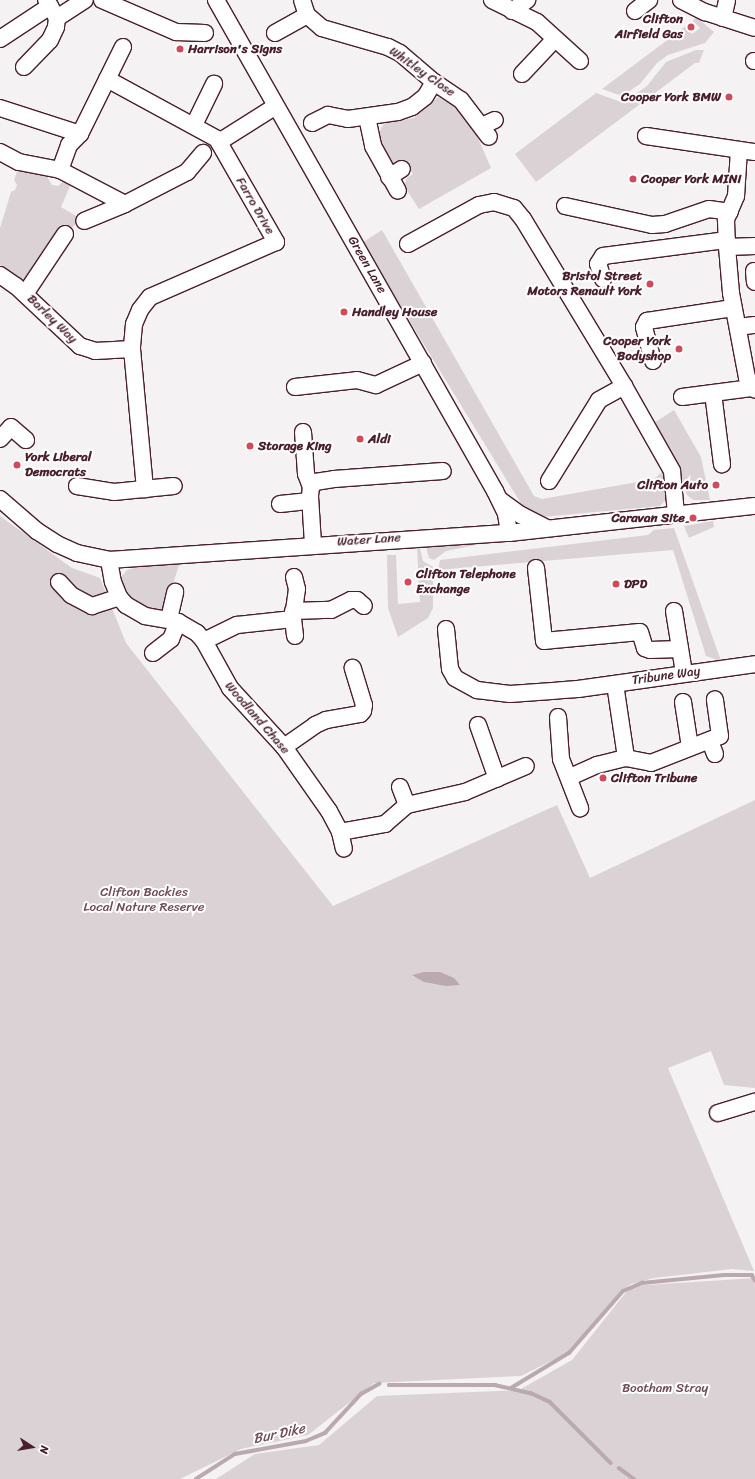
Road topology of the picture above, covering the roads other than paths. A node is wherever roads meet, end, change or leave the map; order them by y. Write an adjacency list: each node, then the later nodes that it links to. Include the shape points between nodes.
1 (85, 0): 10 (street)
2 (102, 0): 16 (street, via 176,32)
3 (216, 0): 26 (street, Green Lane)
4 (492, 0): 11 (street)
5 (527, 0): 11 (street)
6 (649, 0): 12 (street)
7 (681, 0): 13 (street)
8 (727, 0): 13 (street)
9 (304, 7): 15 (street, Whitley Close); 24 (street, Whitley Close, via 322,28 388,47)
10 (51, 8): 17 (street); 21 (street, via 50,40)
11 (512, 11): 18 (street, via 537,22)
12 (635, 11)
13 (723, 18): 14 (street)
14 (755, 28)
15 (275, 32)
16 (205, 33)
17 (0, 39)
18 (555, 39): 20 (street); 22 (street)
19 (123, 47): 23 (street)
20 (580, 61)
21 (24, 67)
22 (522, 74)
23 (107, 79): 30 (street, Farro Drive); 32 (street)
24 (434, 82): 28 (street, via 425,97 412,107); 31 (street, Whitley Close, via 461,100)
25 (214, 84): 30 (street)
26 (276, 106): 34 (street); 57 (street, Green Lane)
27 (0, 108): 32 (street)
28 (367, 117): 29 (street, via 348,119 328,115); 40 (street, via 373,146 396,173)
29 (312, 123)
30 (194, 125): 34 (street, Farro Drive)
31 (489, 128)
32 (80, 134): 39 (street, via 69,145)
33 (646, 136): 35 (street)
34 (219, 142): 55 (street, Farro Drive, via 276,242 150,297 134,324)
35 (739, 150): 37 (street); 43 (street, via 736,196)
36 (0, 152): 39 (street, via 19,162)
37 (755, 152)
38 (202, 154): 41 (street, via 187,172)
39 (60, 170): 41 (street)
40 (398, 191)
41 (125, 204): 44 (street)
42 (565, 206): 43 (street, via 652,225 665,224 709,208)
43 (730, 212): 46 (street, via 726,220)
44 (84, 222)
45 (65, 234): 51 (street)
46 (727, 243): 48 (street); 50 (street, via 603,256 598,264); 52 (street)
47 (408, 244): 58 (street, via 478,205 494,202 514,208)
48 (755, 246)
49 (0, 275): 51 (street, Barley Way)
50 (603, 279)
51 (25, 294): 55 (street, Barley Way, via 80,346 95,351)
52 (733, 308): 54 (street); 56 (street, via 647,321 644,327)
53 (755, 325): 54 (street)
54 (738, 327): 60 (street, via 747,378)
55 (132, 349): 71 (street, Farro Drive)
56 (653, 361)
57 (422, 363): 59 (street, via 376,385 357,380); 73 (street, Green Lane)
58 (624, 386): 68 (street, via 599,400); 77 (street, via 672,471)
59 (295, 387)
60 (753, 389): 61 (street)
61 (713, 393): 62 (street); 66 (street)
62 (682, 397)
63 (303, 432): 72 (street)
64 (0, 439): 65 (street, via 11,427)
65 (26, 440)
66 (722, 464)
67 (444, 471): 72 (street, via 315,482)
68 (549, 481)
69 (77, 486): 71 (street, via 99,492)
70 (174, 486): 71 (street)
71 (145, 489)
72 (310, 494): 75 (street); 80 (street)
73 (499, 498): 78 (street, via 521,515); 79 (street, Green Lane, via 506,514)
74 (0, 499): 81 (street, Water Lane, via 37,531 57,544 77,553)
75 (280, 504)
76 (755, 506): 77 (street, Water Lane)
77 (676, 514): 78 (street, Water Lane)
78 (549, 528): 79 (street, Water Lane)
79 (509, 533): 80 (street, Water Lane)
80 (313, 544): 81 (street, Water Lane)
81 (109, 560): 86 (street)
82 (536, 568): 94 (street, via 544,641 640,632 645,648)
83 (294, 576): 89 (street, via 297,596)
84 (59, 582): 86 (street, via 71,595 92,606)
85 (175, 592): 90 (street)
86 (119, 597): 90 (street, Woodland Chase, via 134,611 145,616)
87 (364, 606): 89 (street, via 357,600 351,600 331,610)
88 (674, 611): 94 (street)
89 (293, 615): 92 (street); 93 (street, via 237,625)
90 (173, 620): 93 (street, Woodland Chase, via 197,633); 95 (street, via 171,639)
91 (446, 629): 99 (street, Tribune Way, via 450,669 459,682 476,690 510,694)
92 (295, 636)
93 (204, 641): 104 (street, Woodland Chase, via 230,688)
94 (680, 649): 98 (street)
95 (153, 653)
96 (755, 664): 98 (street, Tribune Way)
97 (353, 668): 104 (street, via 364,705 363,711 360,714 326,720 315,725)
98 (684, 674): 99 (street, Tribune Way)
99 (615, 684): 106 (street)
100 (715, 699): 105 (street, via 720,736 712,747)
101 (683, 702): 105 (street)
102 (558, 717): 108 (street, via 561,759)
103 (478, 725): 109 (street)
104 (284, 747): 113 (street, Woodland Chase, via 329,811)
105 (690, 747): 106 (street, via 651,763)
106 (626, 758): 108 (street)
107 (526, 766): 109 (street)
108 (570, 777): 112 (street)
109 (497, 779): 111 (street, via 465,792)
110 (400, 787): 111 (street)
111 (407, 805): 113 (street, via 385,824)
112 (580, 808)
113 (340, 832): 114 (street, Woodland Chase)
114 (344, 849)
115 (755, 1102): 116 (street)
116 (718, 1113)

